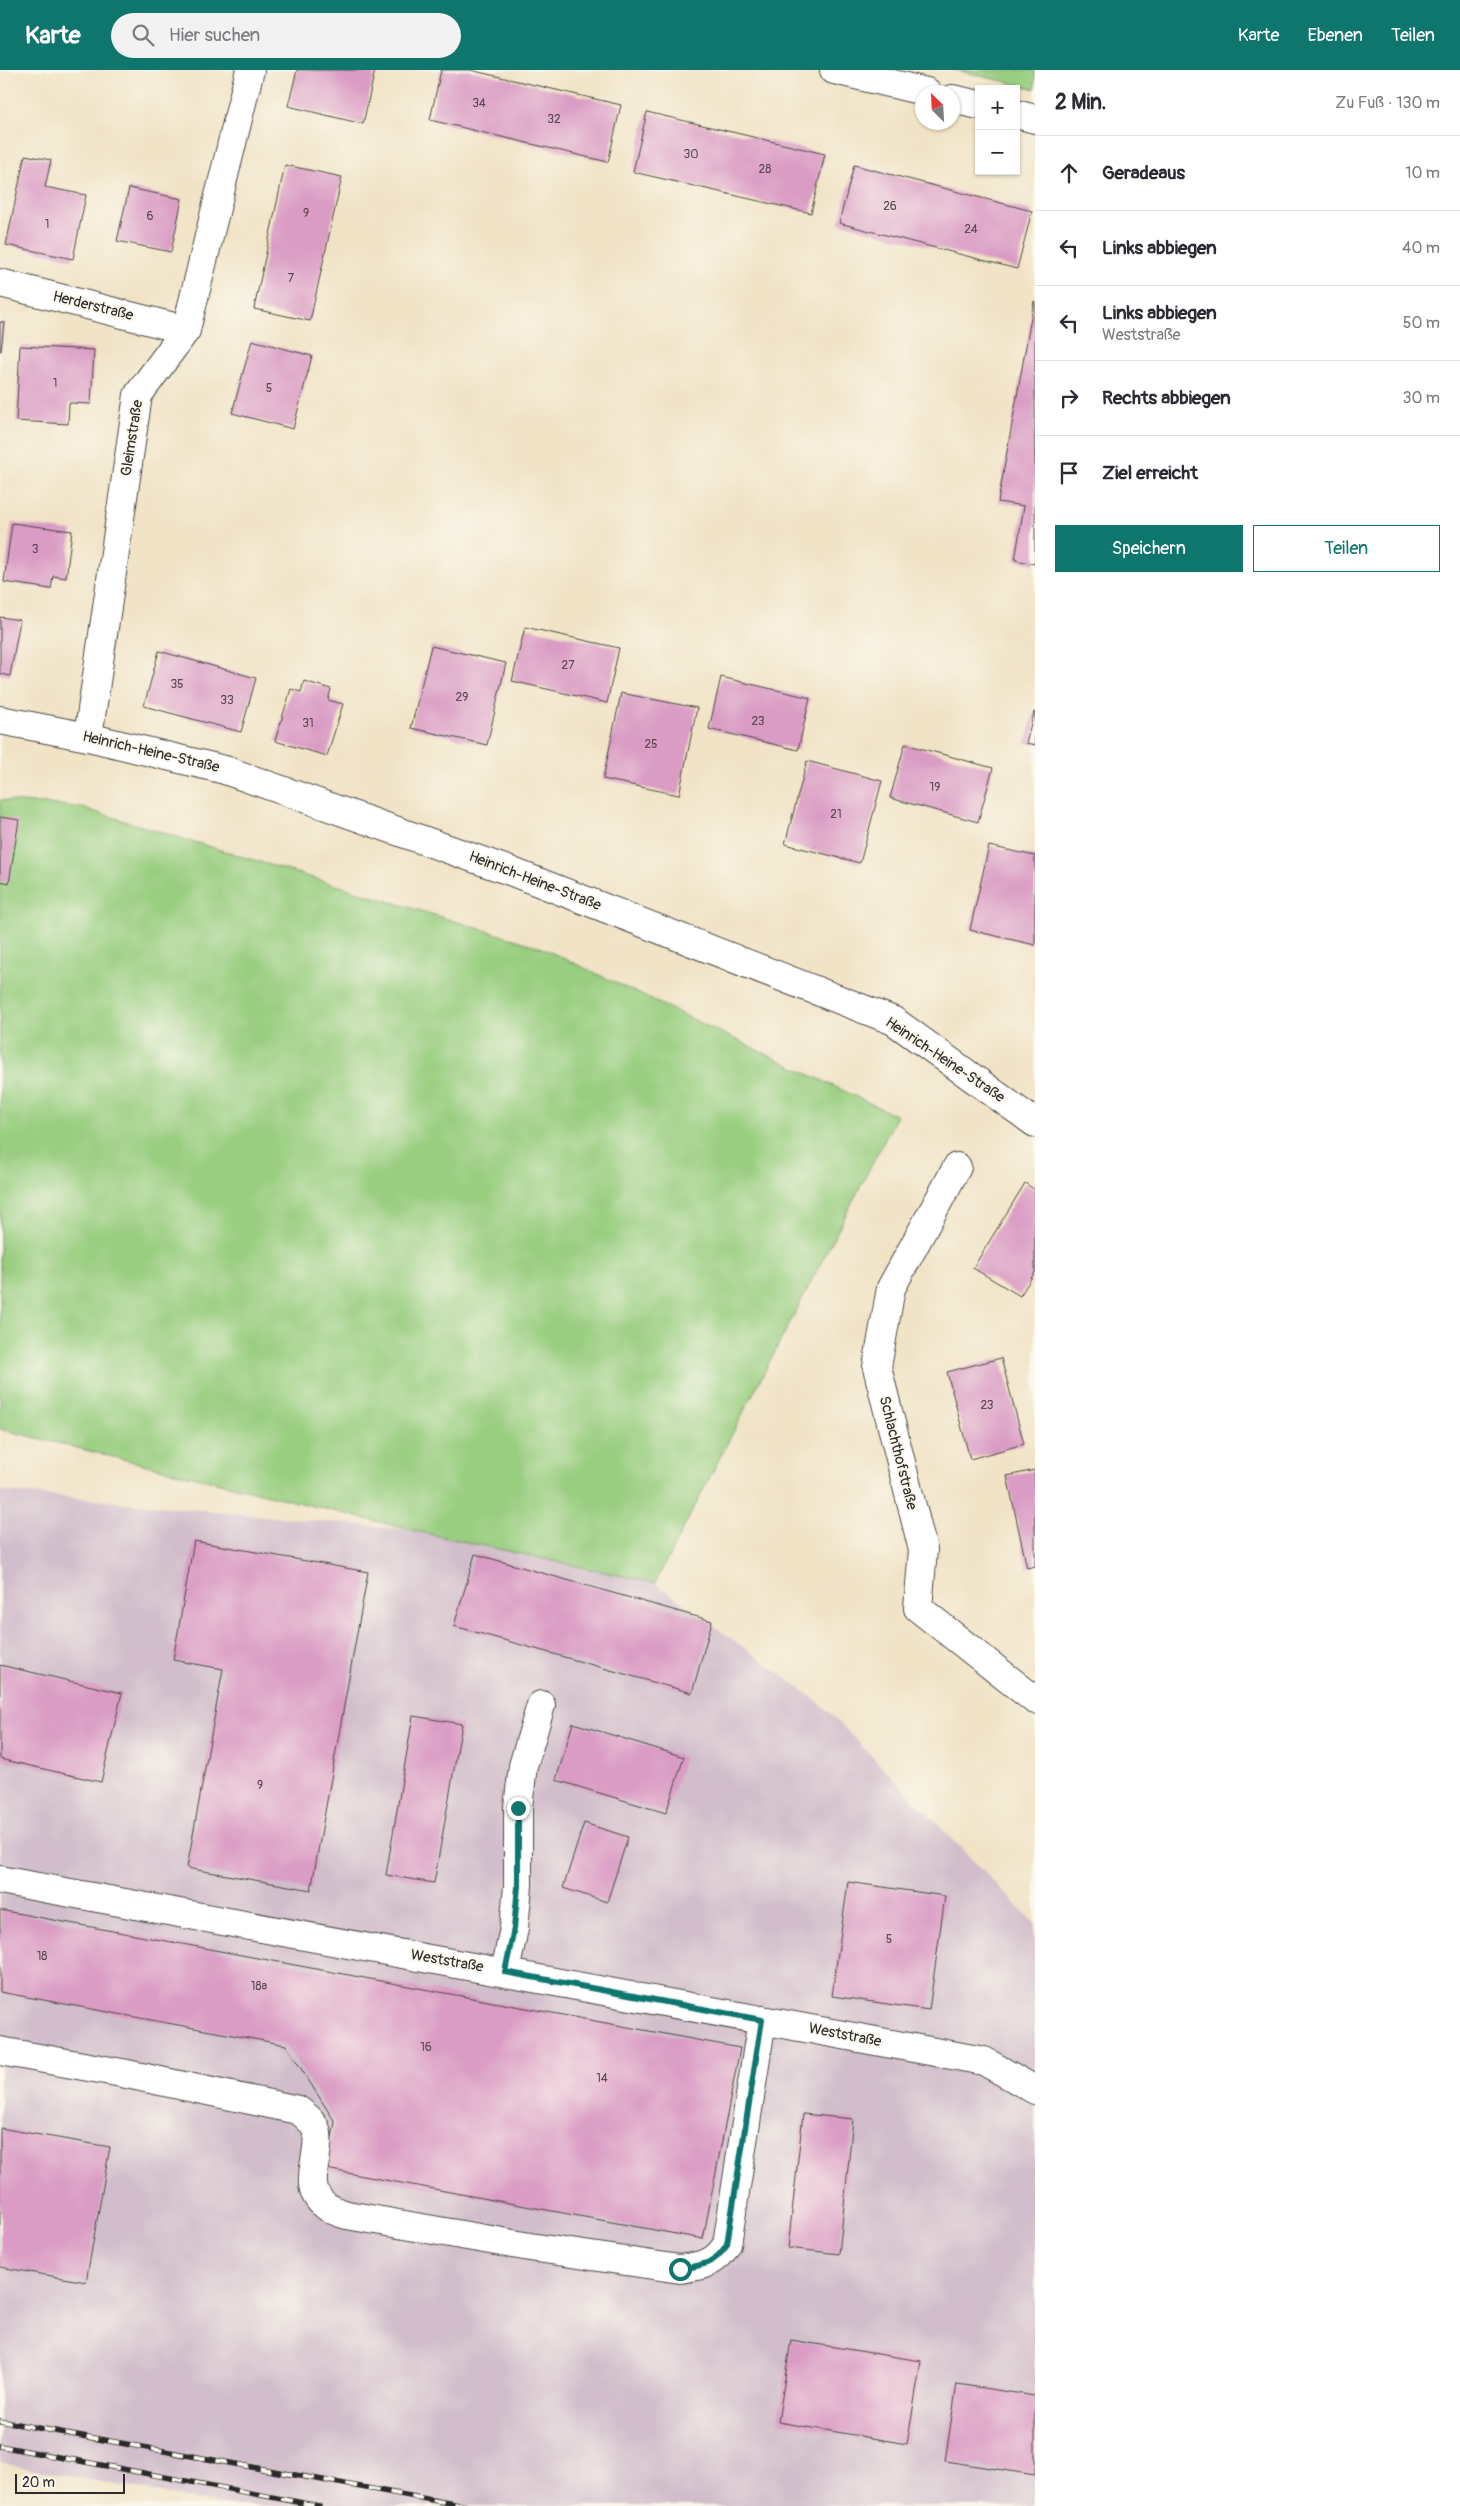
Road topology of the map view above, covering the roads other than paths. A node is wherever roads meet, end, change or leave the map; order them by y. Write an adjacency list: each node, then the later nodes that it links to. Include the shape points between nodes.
1 (250, 70): 9 (street, Gleimstraße)
2 (834, 70): 3 (street)
3 (915, 89)
4 (960, 101): 5 (street)
5 (975, 104)
6 (1020, 115): 7 (street)
7 (1035, 119)
8 (0, 283): 9 (street, Herderstraße)
9 (186, 330): 11 (street, Gleimstraße, via 138,395)
10 (0, 720): 11 (street, Heinrich-Heine-Straße)
11 (88, 737): 12 (street, Heinrich-Heine-Straße, via 224,770 354,815 510,871 894,1021)
12 (1035, 1123)
13 (957, 1166): 14 (street, Schlachthofstraße, via 891,1288 877,1367 922,1550 918,1608)
14 (1035, 1700)
15 (541, 1705): 17 (street, via 523,1766 518,1808 518,1886)
16 (0, 1880): 17 (street, Weststraße)
17 (505, 1972): 18 (street, Weststraße)
18 (762, 2020): 19 (street, via 727,2244 715,2260 704,2266 680,2269 347,2215 326,2206 315,2195 312,2179 317,2133 310,2119 298,2110 122,2073); 20 (street, Weststraße, via 984,2061)
19 (0, 2052)
20 (1035, 2090)

